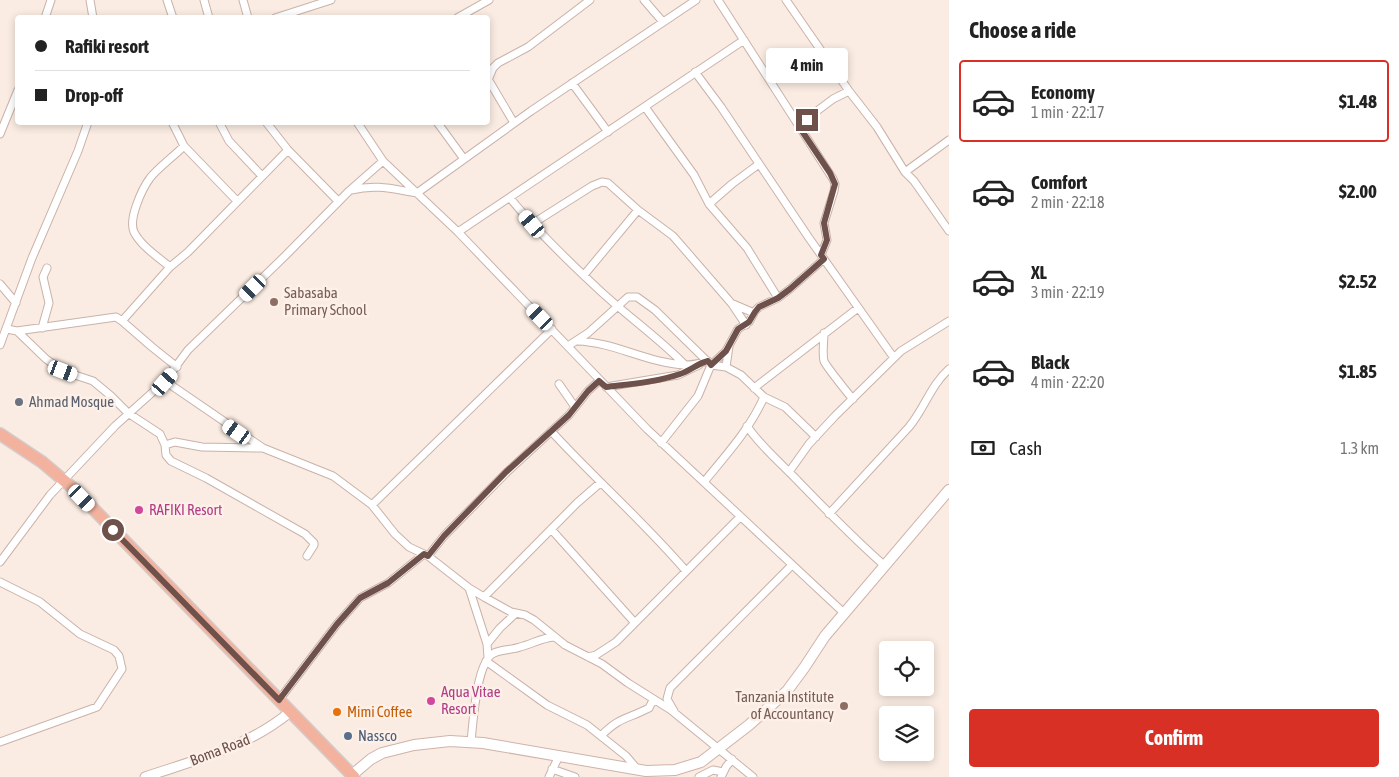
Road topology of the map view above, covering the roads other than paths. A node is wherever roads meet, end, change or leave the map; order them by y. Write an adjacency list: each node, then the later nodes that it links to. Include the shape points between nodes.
1 (51, 0): 14 (street)
2 (90, 0): 15 (street)
3 (167, 0): 16 (street)
4 (204, 0): 17 (street)
5 (243, 0): 18 (street)
6 (331, 0): 13 (street)
7 (489, 0): 20 (street)
8 (590, 0): 24 (street, via 528,47 498,62)
9 (644, 0): 21 (street)
10 (696, 0): 21 (street)
11 (718, 0): 22 (street)
12 (786, 0): 27 (street)
13 (317, 2): 19 (street)
14 (46, 15)
15 (93, 15)
16 (172, 15)
17 (208, 15)
18 (247, 15)
19 (283, 15)
20 (462, 15)
21 (663, 22): 26 (street)
22 (744, 40): 23 (street); 31 (street)
23 (695, 72): 29 (street); 47 (street)
24 (490, 75)
25 (490, 82): 32 (street)
26 (572, 83): 32 (street); 40 (street)
27 (850, 91): 30 (street); 48 (street)
28 (15, 97): 41 (street)
29 (645, 107): 40 (street); 55 (street, via 694,175)
30 (813, 114): 31 (street); 39 (street)
31 (792, 115): 39 (street)
32 (514, 124): 45 (street)
33 (87, 125): 66 (street)
34 (174, 125): 43 (street)
35 (222, 125): 49 (street, via 229,140)
36 (268, 125): 44 (street)
37 (359, 125): 46 (street)
38 (439, 125): 45 (street)
39 (800, 128): 60 (street, via 835,184 824,223 827,240)
40 (608, 132): 52 (street)
41 (0, 134)
42 (949, 140): 48 (street)
43 (184, 146): 53 (street); 61 (street, via 152,176 132,222 134,233)
44 (288, 150): 49 (street); 54 (street)
45 (464, 159): 51 (street)
46 (383, 160): 50 (street); 51 (street)
47 (759, 164): 55 (street); 60 (street)
48 (905, 172): 58 (street)
49 (262, 176): 53 (street)
50 (348, 190): 51 (street, via 379,186); 54 (street)
51 (417, 193): 59 (street)
52 (510, 198): 57 (street); 59 (street)
53 (237, 201): 61 (street)
54 (338, 201): 86 (street, via 188,350)
55 (709, 204): 65 (street, via 747,248)
56 (638, 210): 57 (street, via 608,183 602,182); 63 (street); 67 (street, via 679,242)
57 (532, 224): 63 (street)
58 (949, 231)
59 (458, 232): 76 (street)
60 (822, 257): 65 (street); 69 (street)
61 (170, 267): 71 (street)
62 (47, 268): 74 (street, via 43,277 49,303)
63 (584, 275): 68 (street)
64 (0, 284): 66 (street)
65 (778, 298): 70 (street)
66 (16, 303): 75 (street)
67 (732, 304): 70 (street); 73 (street)
68 (617, 306): 79 (street); 84 (street, via 628,297 637,297 655,310); 85 (street)
69 (858, 308): 78 (street); 83 (street)
70 (754, 313): 73 (street)
71 (122, 320): 74 (street, via 111,317); 86 (street)
72 (949, 321): 83 (street, via 901,350)
73 (746, 325): 81 (street, via 738,329)
74 (42, 328): 77 (street)
75 (7, 329): 77 (street); 80 (street)
76 (552, 329): 82 (street); 110 (street)
77 (17, 331): 97 (street, via 55,366 93,381)
78 (824, 333): 93 (street); 95 (street, via 824,361)
79 (577, 341): 82 (street); 85 (street, via 597,342)
80 (0, 345)
81 (729, 345): 84 (street); 87 (street)
82 (568, 346): 89 (street)
83 (894, 358): 95 (street)
84 (707, 363): 85 (street); 87 (street); 92 (street, via 678,375); 102 (street, via 698,396)
85 (685, 365)
86 (177, 367): 90 (street)
87 (726, 367): 93 (street, via 745,378)
88 (949, 369): 111 (street, via 910,427)
89 (599, 381): 92 (street); 96 (street)
90 (165, 382): 97 (street); 104 (street)
91 (559, 384): 96 (street)
92 (606, 387): 102 (street)
93 (754, 388): 94 (street)
94 (764, 398): 98 (street); 101 (street, via 782,405)
95 (854, 399): 101 (street)
96 (575, 407): 99 (street)
97 (128, 413): 103 (street, via 160,434); 106 (street)
98 (748, 426): 105 (street); 107 (street)
99 (551, 431): 108 (street); 114 (street, via 506,472)
100 (0, 434): 106 (highway)
101 (816, 437): 105 (street)
102 (661, 443): 107 (street)
103 (165, 444): 104 (street); 115 (street, via 166,455 177,465 305,534 314,543)
104 (263, 448): 110 (street, via 333,476)
105 (789, 472): 111 (street)
106 (64, 480): 116 (street); 130 (highway)
107 (704, 482): 112 (street)
108 (600, 483): 113 (street); 119 (street)
109 (949, 490): 118 (main road)
110 (372, 505): 114 (street, via 402,542)
111 (829, 514): 118 (street)
112 (740, 517): 117 (street); 119 (street)
113 (551, 529): 122 (street); 125 (street)
114 (426, 555): 121 (street); 130 (street, via 388,583 360,598)
115 (307, 556)
116 (0, 562)
117 (792, 565): 124 (street); 133 (street, via 670,688 667,699)
118 (885, 566): 124 (main road)
119 (686, 571): 125 (street)
120 (0, 582): 135 (street, via 40,602 80,634 114,650 122,669 97,707)
121 (469, 588): 122 (street); 127 (street)
122 (484, 597): 123 (street)
123 (516, 614): 126 (street, via 534,620); 127 (street)
124 (844, 614): 137 (main road, via 787,691)
125 (635, 623): 128 (street, via 616,642)
126 (554, 636): 128 (street); 129 (street, via 494,653)
127 (488, 644): 129 (street)
128 (588, 657): 131 (street)
129 (487, 659): 134 (street, via 547,705 577,719); 136 (street, via 478,686)
130 (279, 700): 132 (highway)
131 (653, 700): 133 (street); 134 (street, via 649,708 615,723)
132 (290, 712): 142 (street, Boma Road, via 259,734); 145 (highway)
133 (680, 719): 137 (street)
134 (601, 736): 141 (street)
135 (0, 742)
136 (471, 742): 138 (main road); 145 (main road, via 431,742 382,753)
137 (719, 750): 139 (street); 143 (main road, via 688,767)
138 (559, 756): 140 (street); 141 (main road)
139 (732, 759): 144 (street); 150 (street)
140 (552, 769): 147 (street); 148 (street)
141 (638, 770): 143 (main road)
142 (165, 774): 146 (street, Boma Road)
143 (655, 774)
144 (722, 775): 149 (street, via 713,770)
145 (353, 776)
146 (144, 777)
147 (549, 777)
148 (575, 777)
149 (699, 777)
150 (753, 777)

